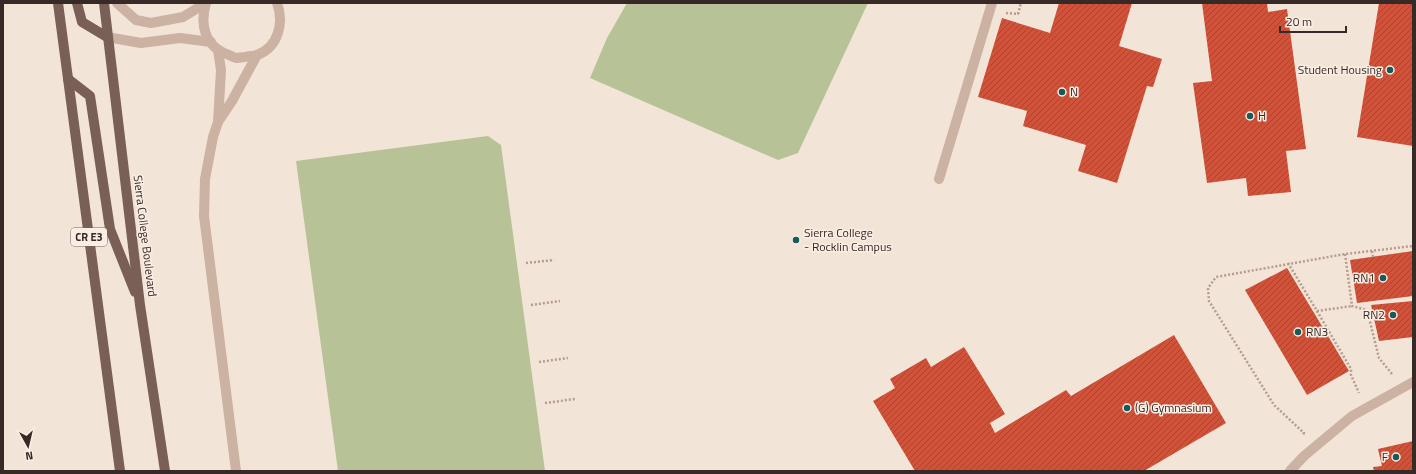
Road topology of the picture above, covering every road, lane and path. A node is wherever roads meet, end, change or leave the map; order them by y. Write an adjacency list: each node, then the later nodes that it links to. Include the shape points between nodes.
1 (58, 3): 13 (main road, CR E3)
2 (77, 3): 10 (main road, via 82,22)
3 (104, 3): 10 (main road, Sierra College Boulevard)
4 (117, 3): 5 (street, via 136,20 151,23 183,17)
5 (206, 3): 11 (street, via 203,14 204,29)
6 (278, 3): 12 (street, via 281,24 278,35 271,45)
7 (992, 3): 15 (street)
8 (1021, 3): 9 (path)
9 (1018, 14)
10 (107, 37): 11 (street, via 140,43 180,38); 24 (main road, Sierra College Boulevard)
11 (214, 46): 12 (street, via 236,58); 14 (street, via 221,70)
12 (257, 55): 14 (street)
13 (68, 79): 24 (main road, via 90,96 110,228); 41 (main road, CR E3)
14 (218, 122): 43 (street, via 205,179 204,216)
15 (939, 180)
16 (1413, 246): 17 (path)
17 (1372, 251): 18 (path); 19 (path)
18 (1345, 254): 22 (path); 26 (path)
19 (1372, 257)
20 (554, 260): 21 (path)
21 (526, 263)
22 (1288, 263): 27 (path); 39 (path, via 1216,277 1208,288 1209,301 1274,405)
23 (560, 301): 25 (path)
24 (140, 305): 42 (main road, Sierra College Boulevard)
25 (531, 305)
26 (1352, 306): 27 (path); 31 (path, via 1367,310)
27 (1317, 311): 28 (path)
28 (1320, 315): 29 (path); 36 (path, via 1351,369)
29 (1316, 316)
30 (1375, 324): 31 (path)
31 (1371, 325): 34 (path, via 1379,358)
32 (568, 358): 33 (path)
33 (539, 362)
34 (1392, 374)
35 (1413, 382): 40 (street, via 1352,416 1304,456)
36 (1359, 393)
37 (575, 399): 38 (path)
38 (545, 403)
39 (1304, 433)
40 (1296, 470)
41 (120, 471)
42 (166, 471)
43 (236, 471)

